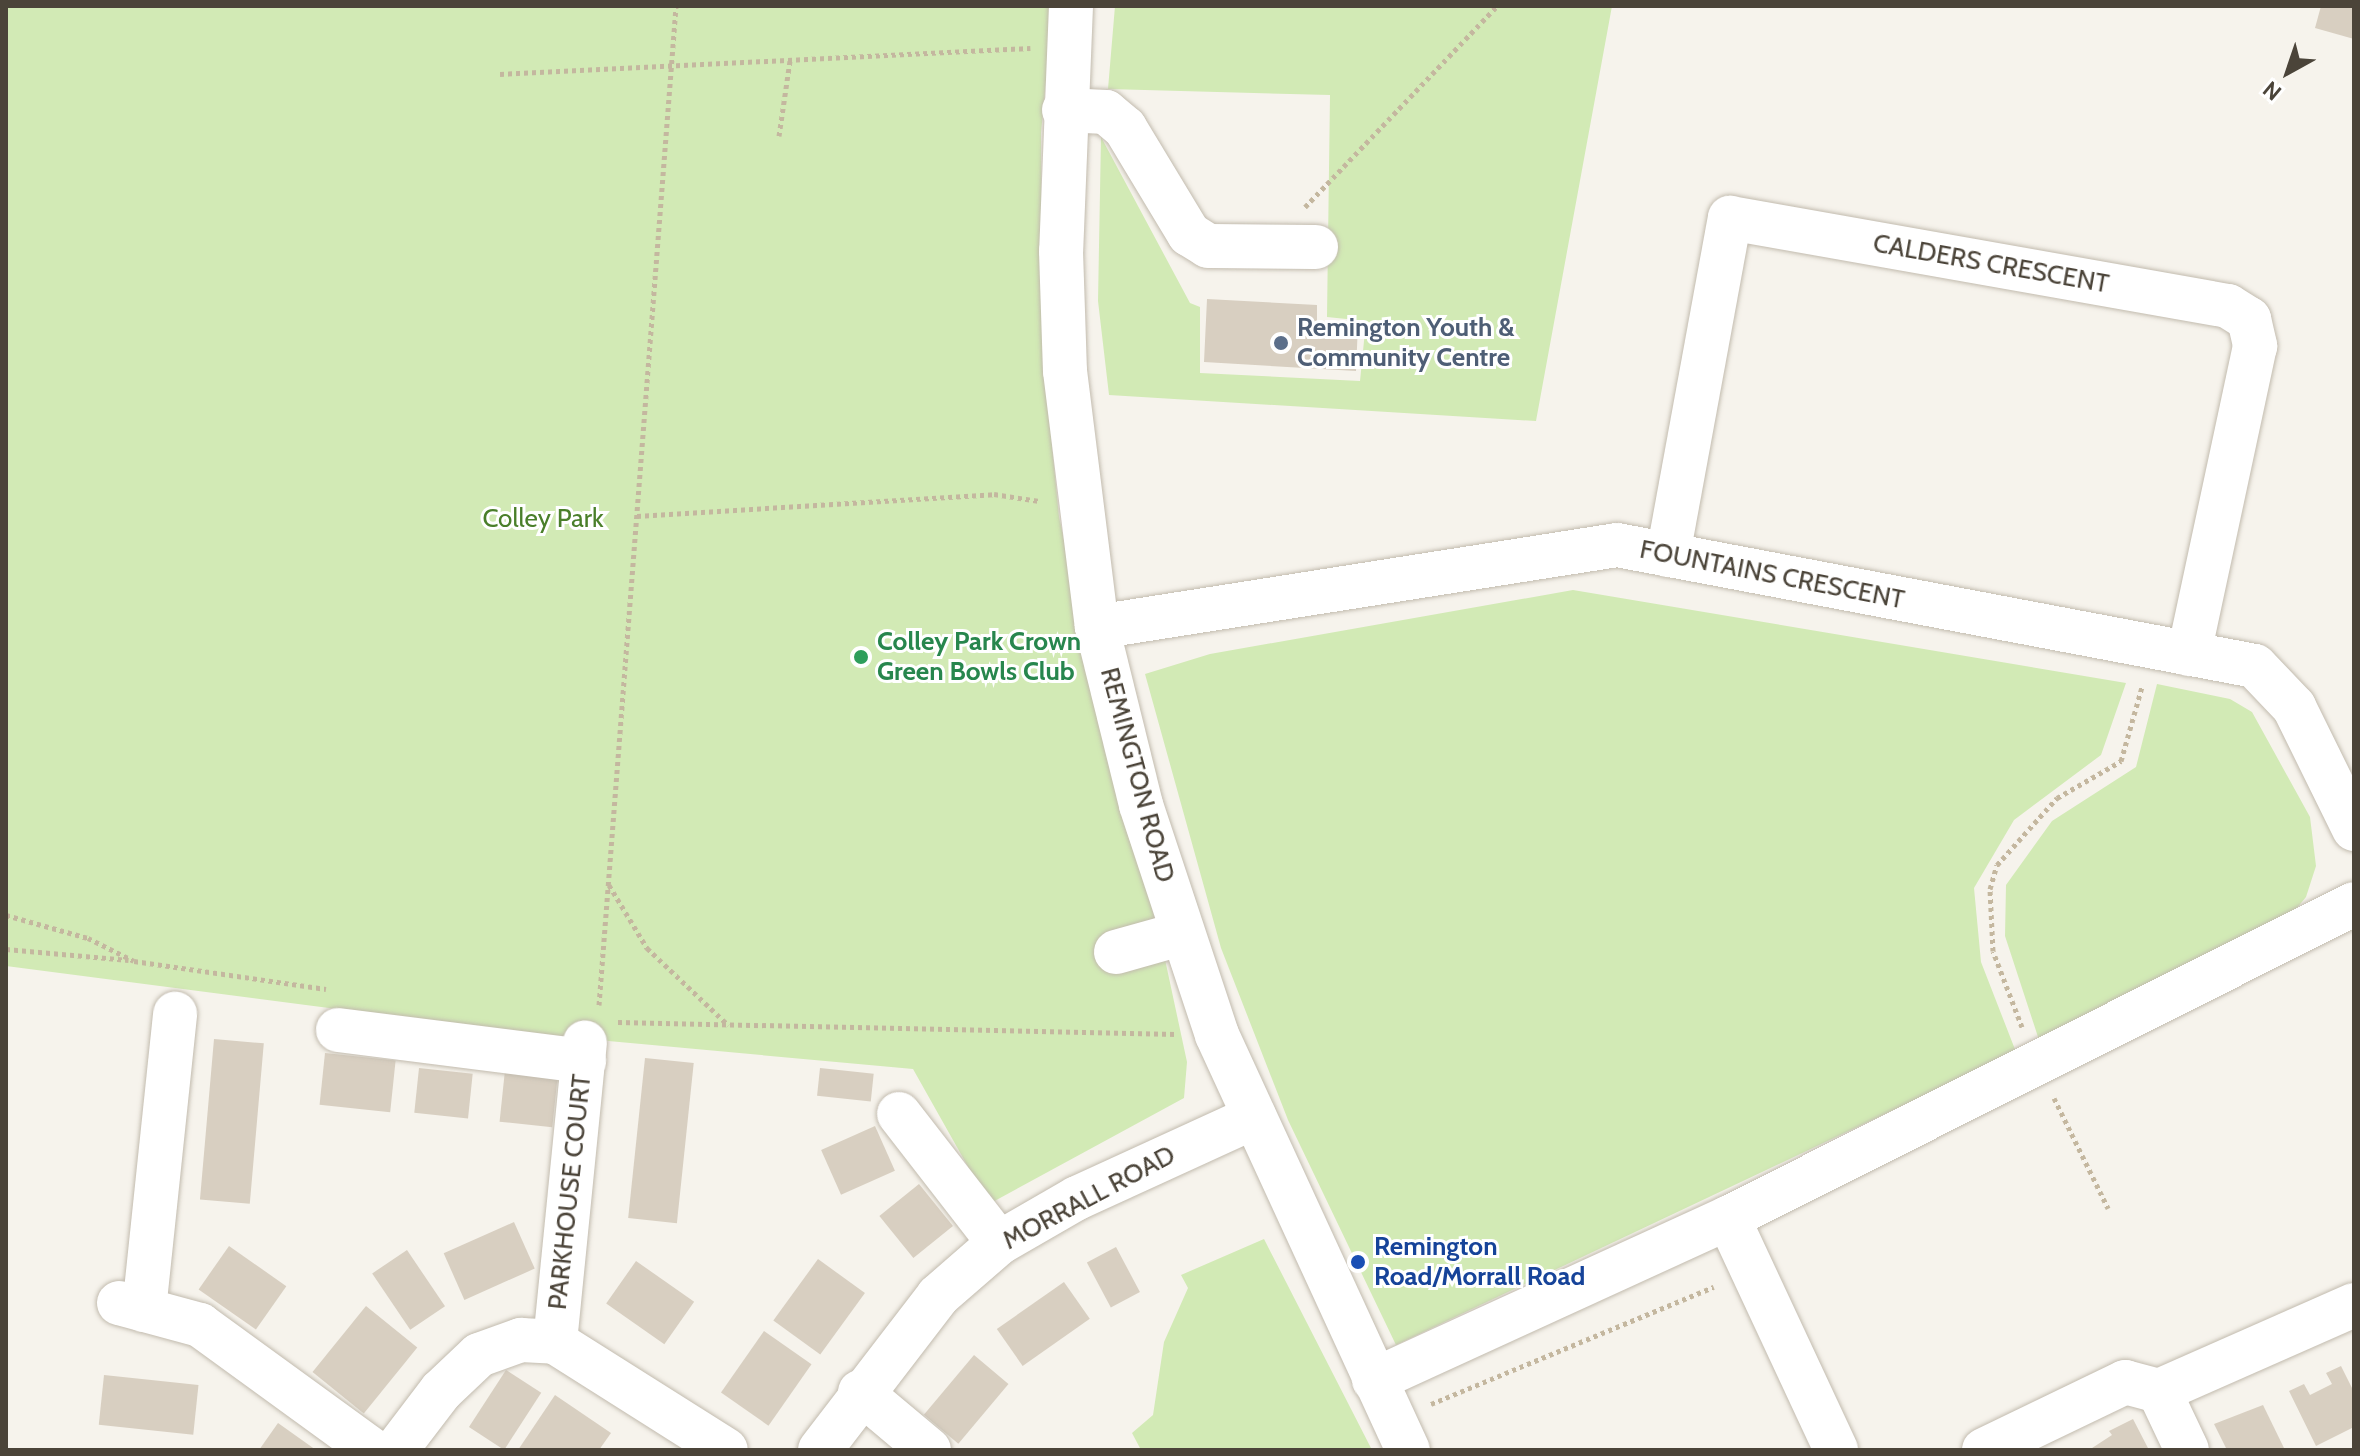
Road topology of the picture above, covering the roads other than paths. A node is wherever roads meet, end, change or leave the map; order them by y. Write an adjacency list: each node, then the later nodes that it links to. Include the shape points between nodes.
1 (1069, 26): 2 (street, REMINGTON ROAD)
2 (1064, 110): 3 (street, via 1106,112 1125,128 1189,234 1208,246); 5 (street, REMINGTON ROAD, via 1065,371)
3 (1296, 246)
4 (1668, 555): 5 (street, FOUNTAINS CRESCENT, via 1617,545); 6 (street, FOUNTAINS CRESCENT); 6 (street, CALDERS CRESCENT, via 1730,218 2228,306 2249,319 2255,346)
5 (1097, 627): 9 (street, REMINGTON ROAD)
6 (2170, 650): 7 (street, FOUNTAINS CRESCENT, via 2255,666 2294,707)
7 (2354, 829)
8 (2354, 904): 15 (street)
9 (1180, 934): 10 (street); 14 (street, REMINGTON ROAD)
10 (1116, 952)
11 (175, 1014): 23 (street, via 131,1307 200,1325)
12 (338, 1030): 18 (street, PARKHOUSE COURT, via 584,1051)
13 (899, 1114): 16 (street)
14 (1254, 1117): 16 (street, MORRALL ROAD, via 1077,1198); 19 (street, REMINGTON ROAD)
15 (1728, 1218): 19 (street); 28 (street)
16 (999, 1243): 21 (street, MORRALL ROAD, via 938,1296)
17 (2354, 1305): 20 (street)
18 (555, 1342): 24 (street, via 521,1340 479,1355 441,1391); 25 (street)
19 (1374, 1380): 22 (street, REMINGTON ROAD)
20 (2159, 1391): 29 (street, via 2125,1382); 30 (street)
21 (860, 1392): 26 (street, MORRALL ROAD); 27 (street)
22 (1411, 1430)
23 (372, 1450)
24 (396, 1450)
25 (726, 1450)
26 (820, 1450)
27 (929, 1450)
28 (1836, 1450)
29 (1984, 1450)
30 (2187, 1450)

